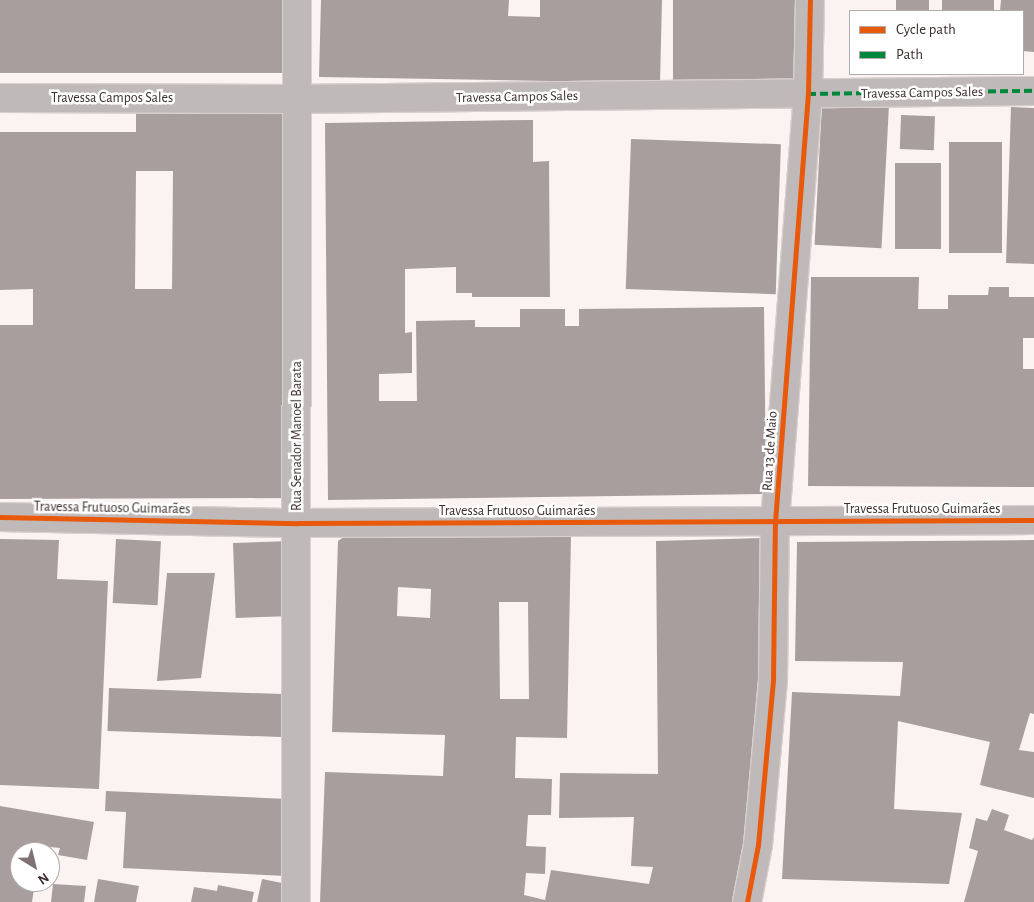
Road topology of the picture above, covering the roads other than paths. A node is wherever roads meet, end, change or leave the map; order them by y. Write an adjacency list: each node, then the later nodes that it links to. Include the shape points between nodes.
1 (297, 0): 6 (street, Rua Senador Manoel Barata)
2 (810, 0): 4 (street, Rua 13 de Maio)
3 (1034, 91): 4 (street, Travessa Campos Sales)
4 (808, 94): 6 (street, Travessa Campos Sales); 9 (street, Rua 13 de Maio)
5 (0, 98): 6 (street, Travessa Campos Sales)
6 (295, 99): 10 (street, Rua Senador Manoel Barata)
7 (0, 517): 10 (street, Travessa Frutuoso Guimarães)
8 (1034, 520): 9 (street, Travessa Frutuoso Guimarães)
9 (776, 522): 10 (street, Travessa Frutuoso Guimarães); 12 (street, Rua 13 de Maio, via 773,679 758,845)
10 (298, 523): 11 (street, Rua Senador Manoel Barata)
11 (296, 902)
12 (747, 902)

